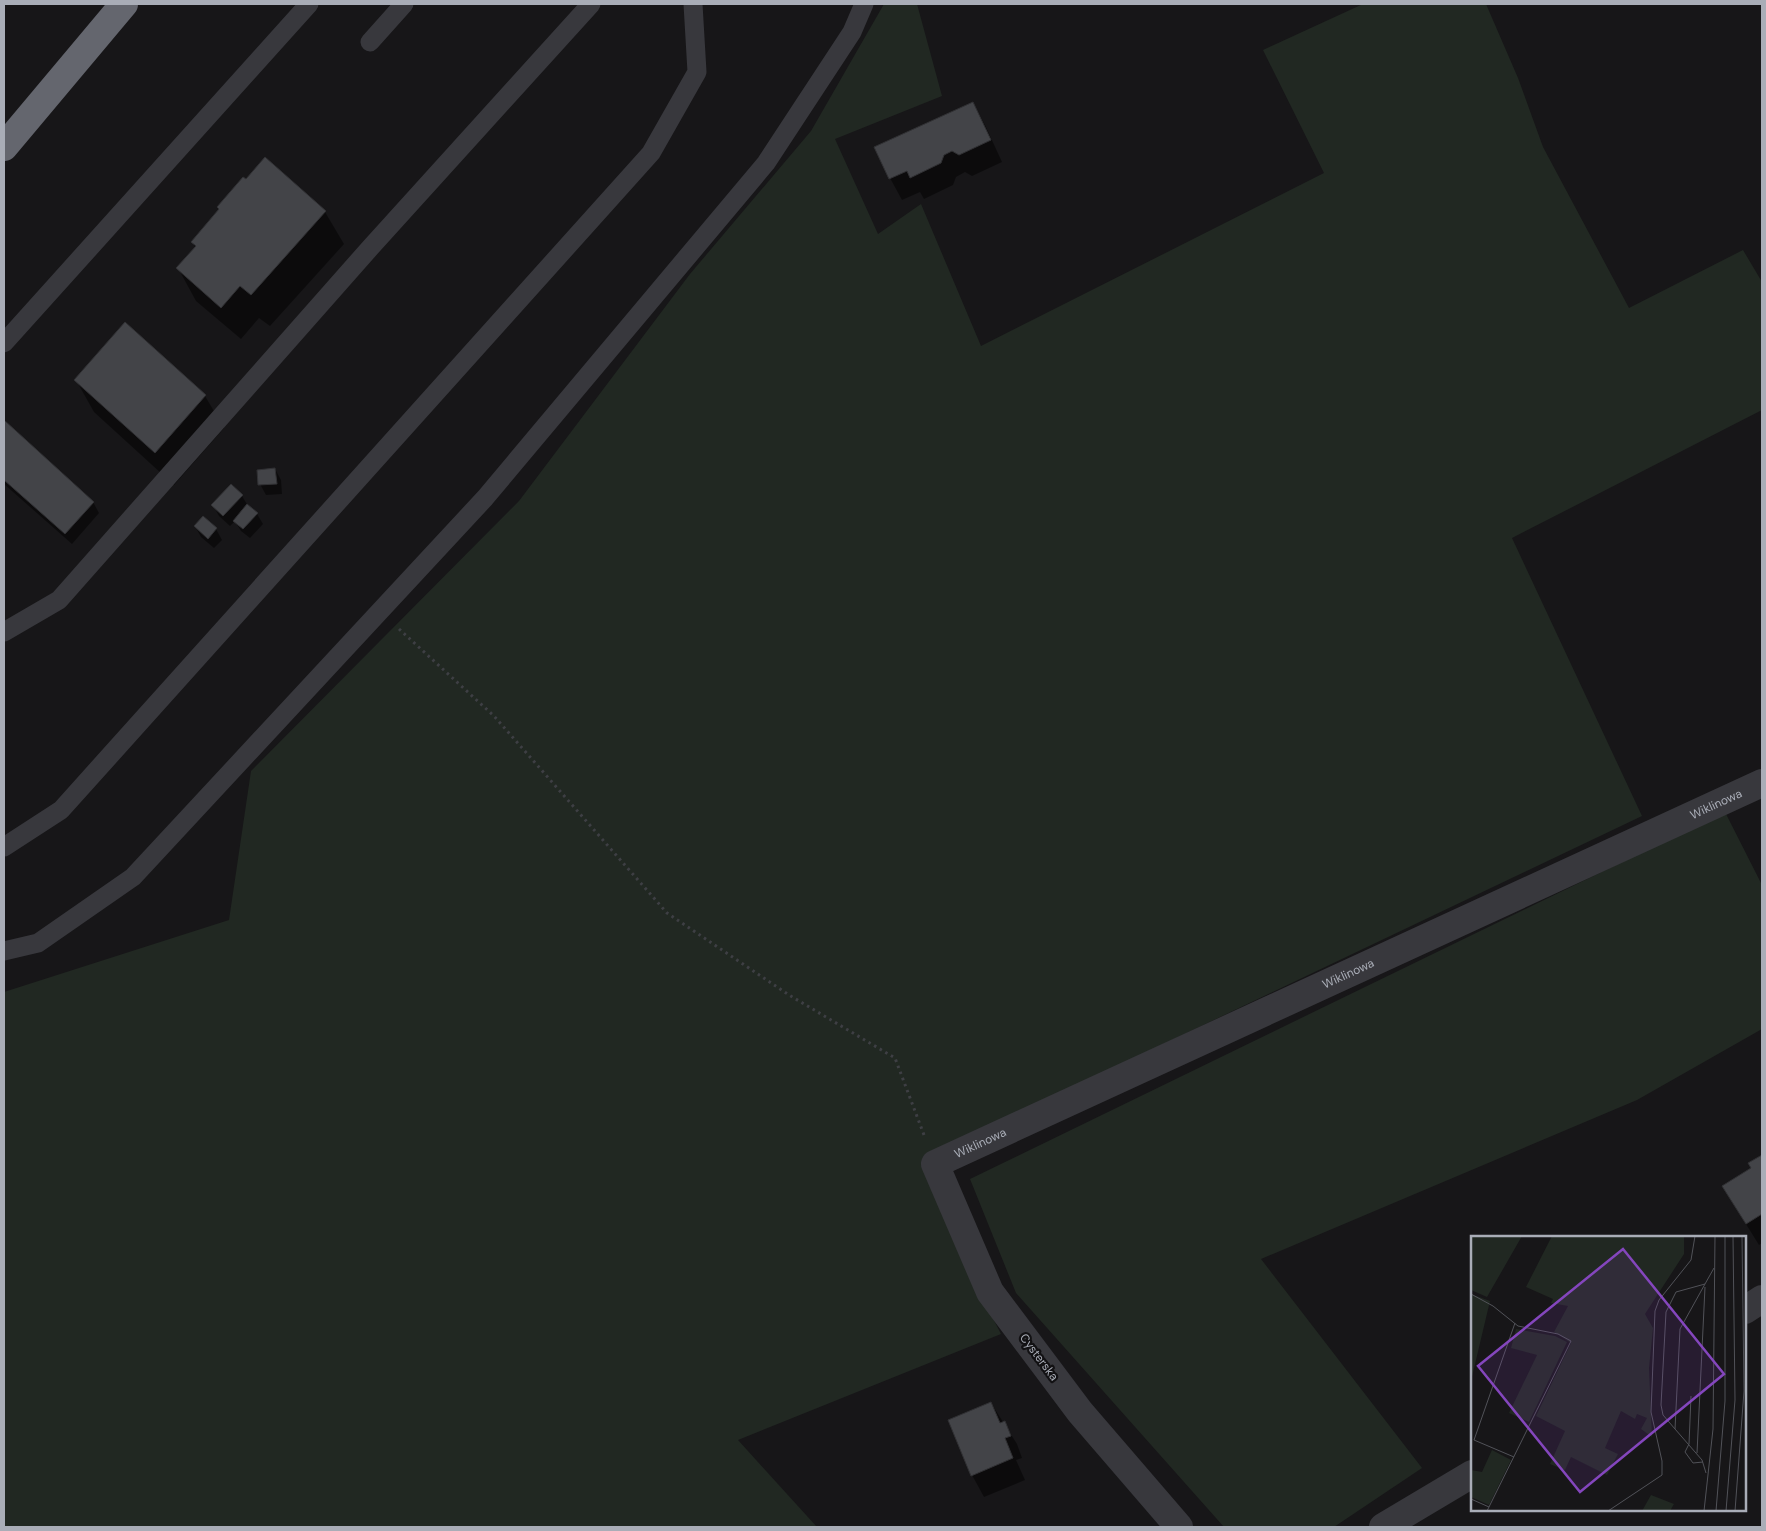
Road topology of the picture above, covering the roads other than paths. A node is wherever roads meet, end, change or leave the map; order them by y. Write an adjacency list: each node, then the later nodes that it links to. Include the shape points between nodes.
1 (124, 4): 8 (highway)
2 (309, 4): 9 (lane)
3 (404, 4): 7 (lane)
4 (591, 4): 10 (lane, via 59,600)
5 (694, 4): 12 (lane, via 697,72 651,153 61,810)
6 (864, 4): 13 (lane, via 852,32 766,163 486,498 133,877 38,943)
7 (370, 42)
8 (4, 146)
9 (4, 343)
10 (4, 632)
11 (1762, 783): 14 (street, Wiklinowa)
12 (4, 846)
13 (4, 951)
14 (935, 1164): 18 (street, Cysterska, via 990,1292 1080,1412)
15 (1762, 1299): 16 (street)
16 (1746, 1309)
17 (1471, 1475): 19 (street)
18 (1179, 1527)
19 (1383, 1527)

